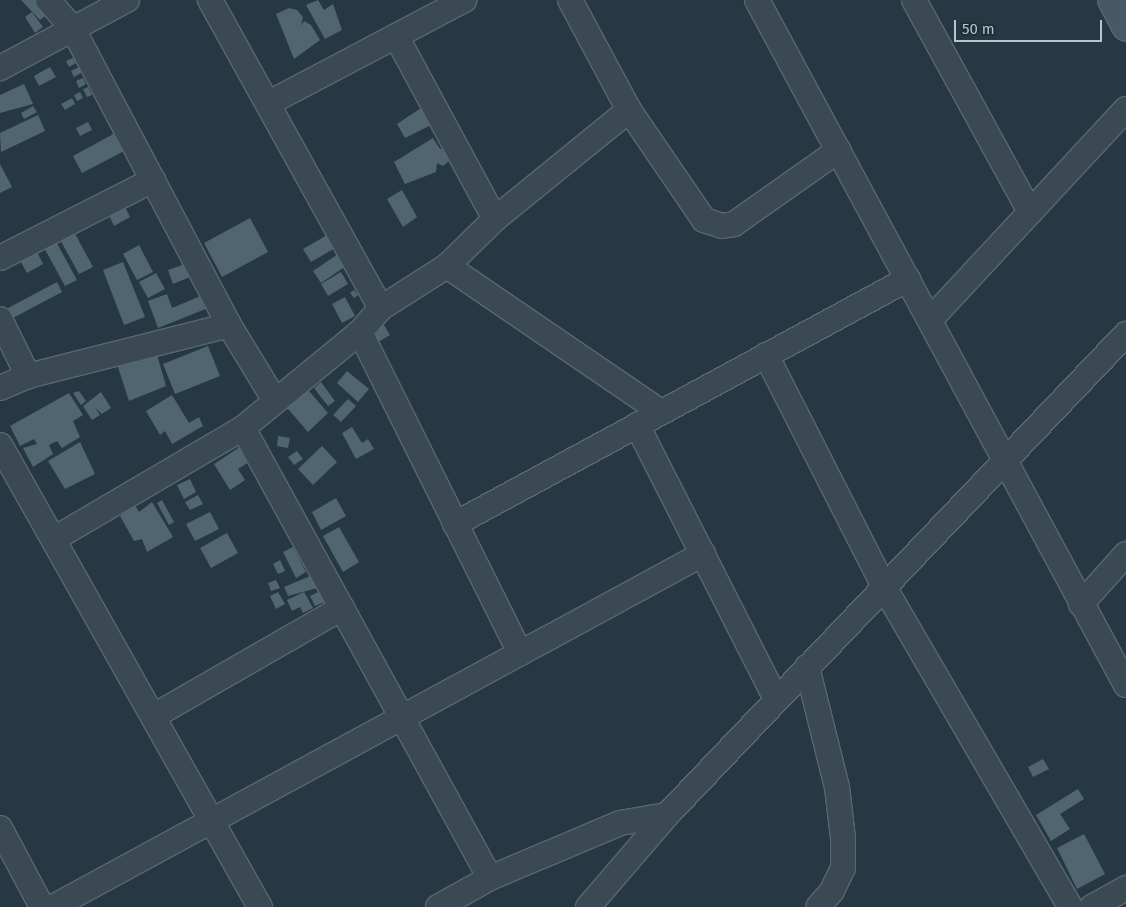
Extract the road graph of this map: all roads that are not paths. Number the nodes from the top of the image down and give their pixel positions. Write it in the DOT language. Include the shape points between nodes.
graph roads {
  1 [pos="48,0"];
  2 [pos="127,0"];
  3 [pos="210,0"];
  4 [pos="464,0"];
  5 [pos="570,0"];
  6 [pos="914,0"];
  7 [pos="1112,0"];
  8 [pos="761,1"];
  9 [pos="1126,26"];
  10 [pos="73,29"];
  11 [pos="396,36"];
  12 [pos="0,68"];
  13 [pos="269,103"];
  14 [pos="1126,109"];
  15 [pos="629,110"];
  16 [pos="839,150"];
  17 [pos="153,180"];
  18 [pos="1030,212"];
  19 [pos="495,219"];
  20 [pos="0,258"];
  21 [pos="447,266"];
  22 [pos="908,278"];
  23 [pos="381,308"];
  24 [pos="0,319"];
  25 [pos="930,320"];
  26 [pos="229,325"];
  27 [pos="360,332"];
  28 [pos="1126,334"];
  29 [pos="766,355"];
  30 [pos="28,376"];
  31 [pos="0,388"];
  32 [pos="274,399"];
  33 [pos="661,412"];
  34 [pos="638,425"];
  35 [pos="243,428"];
  36 [pos="0,445"];
  37 [pos="1006,460"];
  38 [pos="455,524"];
  39 [pos="54,539"];
  40 [pos="703,554"];
  41 [pos="1126,554"];
  42 [pos="884,587"];
  43 [pos="1081,604"];
  44 [pos="342,608"];
  45 [pos="520,653"];
  46 [pos="807,667"];
  47 [pos="1126,685"];
  48 [pos="776,699"];
  49 [pos="154,716"];
  50 [pos="402,717"];
  51 [pos="667,815"];
  52 [pos="213,820"];
  53 [pos="0,828"];
  54 [pos="490,878"];
  55 [pos="1126,888"];
  56 [pos="42,907"];
  57 [pos="53,907"];
  58 [pos="260,907"];
  59 [pos="438,907"];
  60 [pos="588,907"];
  61 [pos="818,907"];
  62 [pos="1070,907"];
  63 [pos="1092,907"];
  1 -- 10 [label="street"];
  2 -- 10 [label="street"];
  3 -- 13 [label="street"];
  4 -- 11 [label="street"];
  5 -- 15 [label="street"];
  6 -- 18 [label="street"];
  7 -- 9 [label="main road"];
  8 -- 16 [label="street"];
  10 -- 12 [label="street"];
  10 -- 17 [label="street"];
  11 -- 13 [label="street"];
  11 -- 19 [label="street"];
  13 -- 23 [label="street"];
  14 -- 18 [label="street"];
  15 -- 16 [label="street" via="704,220 722,226 734,224"];
  15 -- 19 [label="street"];
  16 -- 22 [label="street"];
  17 -- 20 [label="street"];
  17 -- 26 [label="street"];
  18 -- 25 [label="street"];
  19 -- 21 [label="street"];
  21 -- 23 [label="street"];
  21 -- 33 [label="street"];
  22 -- 25 [label="street"];
  22 -- 29 [label="street"];
  23 -- 27 [label="street"];
  24 -- 30 [label="street"];
  25 -- 37 [label="street"];
  26 -- 30 [label="street"];
  26 -- 32 [label="street"];
  27 -- 32 [label="street"];
  27 -- 38 [label="street"];
  28 -- 37 [label="street"];
  29 -- 33 [label="street"];
  29 -- 42 [label="street"];
  30 -- 31 [label="street"];
  32 -- 35 [label="street"];
  33 -- 34 [label="street"];
  34 -- 38 [label="street"];
  34 -- 40 [label="street"];
  35 -- 39 [label="street"];
  35 -- 44 [label="street"];
  36 -- 39 [label="street"];
  37 -- 42 [label="street"];
  37 -- 43 [label="street"];
  38 -- 45 [label="street"];
  39 -- 49 [label="street"];
  40 -- 45 [label="street"];
  40 -- 48 [label="street"];
  41 -- 43 [label="street"];
  42 -- 46 [label="street"];
  42 -- 62 [label="street"];
  43 -- 47 [label="street"];
  44 -- 49 [label="street"];
  44 -- 50 [label="street"];
  45 -- 50 [label="street"];
  46 -- 48 [label="street"];
  46 -- 61 [label="street" via="837,787 843,838 842,868 832,891"];
  48 -- 51 [label="street"];
  49 -- 52 [label="street"];
  50 -- 52 [label="street"];
  50 -- 54 [label="street"];
  51 -- 54 [label="street" via="620,823"];
  51 -- 60 [label="street"];
  52 -- 57 [label="street"];
  52 -- 58 [label="street"];
  53 -- 56 [label="street"];
  54 -- 59 [label="street"];
  55 -- 63 [label="street"];
}
